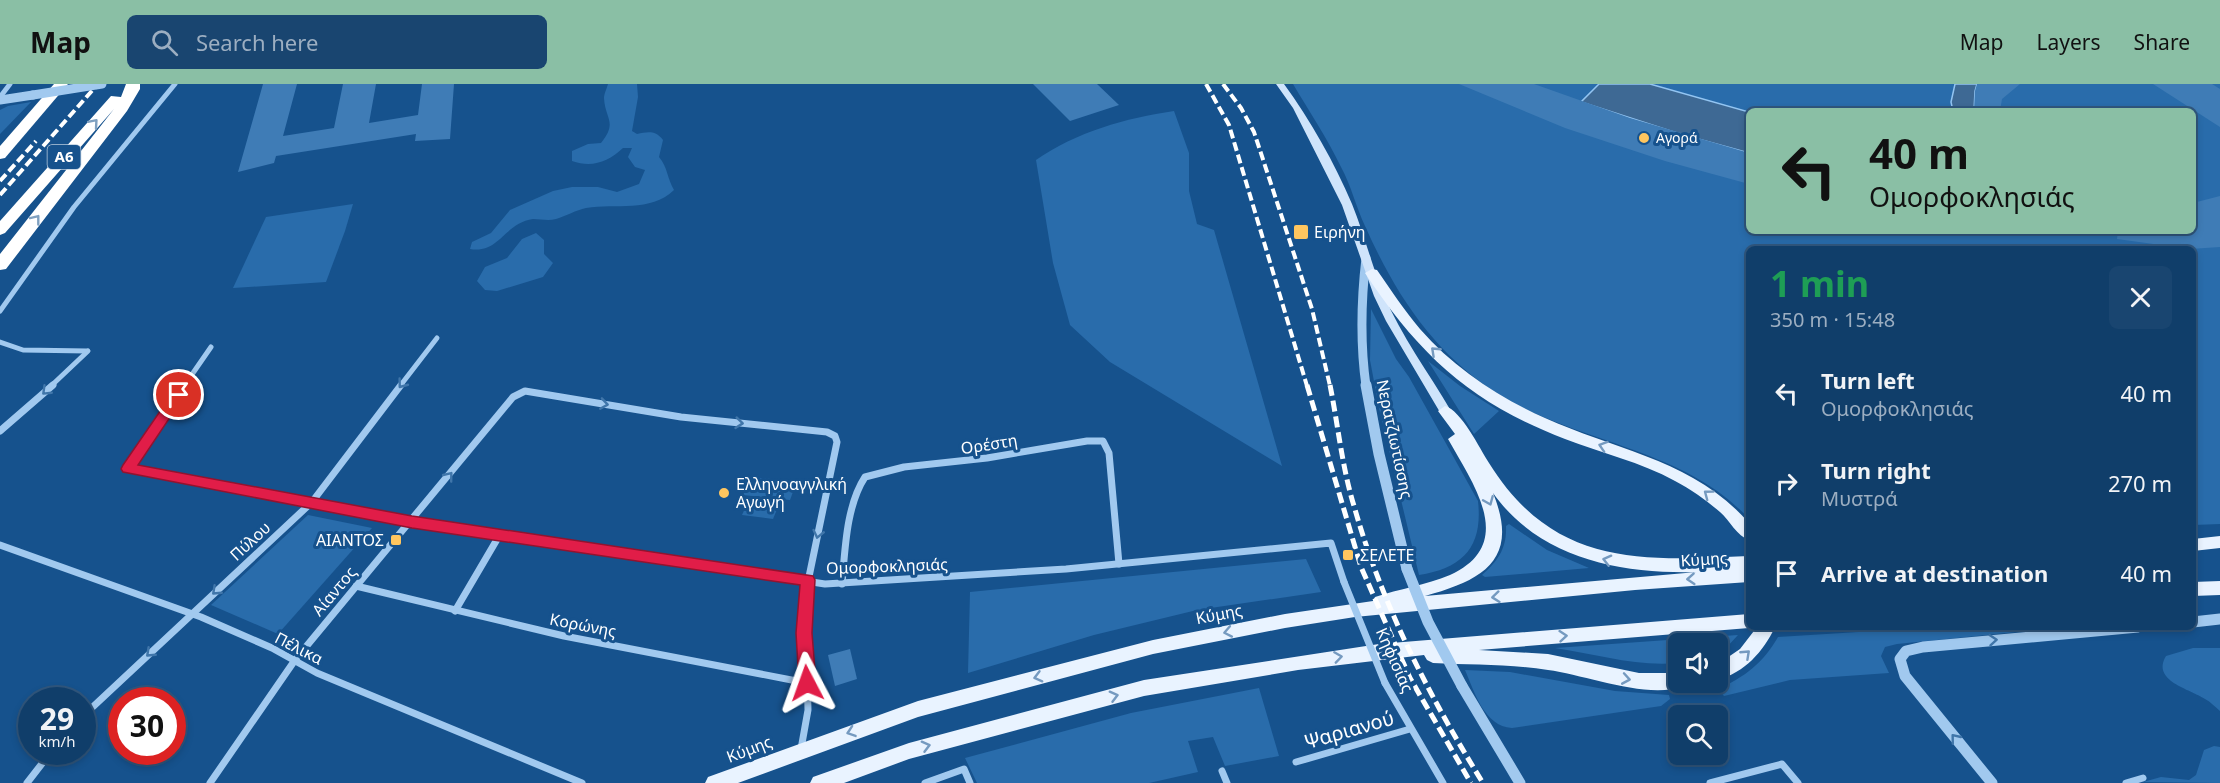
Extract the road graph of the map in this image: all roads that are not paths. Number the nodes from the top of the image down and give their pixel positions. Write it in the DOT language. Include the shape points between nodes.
graph roads {
  1 [pos="10,84"];
  2 [pos="61,84"];
  3 [pos="102,84"];
  4 [pos="129,84"];
  5 [pos="133,84"];
  6 [pos="175,84"];
  7 [pos="1280,84"];
  8 [pos="0,98"];
  9 [pos="0,155"];
  10 [pos="0,230"];
  11 [pos="1366,258"];
  12 [pos="0,265"];
  13 [pos="1371,273"];
  14 [pos="0,311"];
  15 [pos="437,338"];
  16 [pos="0,342"];
  17 [pos="211,347"];
  18 [pos="1445,411"];
  19 [pos="0,431"];
  20 [pos="312,502"];
  21 [pos="412,522"];
  22 [pos="1746,531"];
  23 [pos="499,536"];
  24 [pos="2220,542"];
  25 [pos="1331,543"];
  26 [pos="0,545"];
  27 [pos="2196,545"];
  28 [pos="2196,551"];
  29 [pos="2220,551"];
  30 [pos="1746,563"];
  31 [pos="1119,564"];
  32 [pos="1746,575"];
  33 [pos="808,580"];
  34 [pos="842,584"];
  35 [pos="356,586"];
  36 [pos="2220,588"];
  37 [pos="2196,589"];
  38 [pos="1355,610"];
  39 [pos="454,611"];
  40 [pos="193,613"];
  41 [pos="2220,619"];
  42 [pos="1746,621"];
  43 [pos="2196,622"];
  44 [pos="1764,630"];
  45 [pos="2106,630"];
  46 [pos="1379,651"];
  47 [pos="296,660"];
  48 [pos="1728,666"];
  49 [pos="1668,681"];
  50 [pos="807,683"];
  51 [pos="96,704"];
  52 [pos="1410,729"];
  53 [pos="801,750"];
  54 [pos="1296,762"];
  55 [pos="41,765"];
  56 [pos="1222,771"];
  57 [pos="852,777"];
  58 [pos="2143,778"];
  59 [pos="27,783"];
  60 [pos="210,783"];
  61 [pos="582,783"];
  62 [pos="716,783"];
  63 [pos="820,783"];
  64 [pos="925,783"];
  65 [pos="970,783"];
  66 [pos="1227,783"];
  67 [pos="1443,783"];
  68 [pos="1520,783"];
  69 [pos="1710,783"];
  70 [pos="1798,783"];
  71 [pos="1992,783"];
  72 [pos="2126,783"];
  1 -- 8 [label="street"];
  2 -- 9 [label="highway"];
  3 -- 8 [label="street, bridge"];
  10 -- 4 [label="highway, Α6, one-way"];
  12 -- 5 [label="highway, one-way" via="120,111"];
  6 -- 14 [label="street" via="74,207"];
  7 -- 11 [label="main road, Νερατζιωτίσσης" via="1330,169"];
  11 -- 13 [label="main road, Νερατζιωτίσσης"];
  11 -- 68 [label="street, Νερατζιωτίσσης, bridge" via="1362,351 1369,413 1407,569 1428,622"];
  13 -- 18 [label="main road, Νερατζιωτίσσης" via="1401,339"];
  22 -- 13 [label="main road, one-way" via="1727,509 1688,480 1658,465 1556,430 1485,392 1420,337"];
  15 -- 20 [label="street, Πύλου, one-way"];
  16 -- 19 [label="street, one-way" via="23,350 88,351"];
  17 -- 20 [label="street, Ομορφοκλησιάς" via="128,469"];
  30 -- 18 [label="main road, one-way" via="1639,566 1573,548 1540,529 1511,505"];
  18 -- 38 [label="main road, one-way" via="1448,425 1492,509 1496,528 1491,550 1477,567 1457,579"];
  20 -- 21 [label="street, Ομορφοκλησιάς"];
  20 -- 40 [label="street, Πύλου, one-way"];
  21 -- 23 [label="street, Ομορφοκλησιάς"];
  21 -- 33 [label="street, Αίαντος, one-way" via="513,397 525,391 681,417 827,432 837,442"];
  21 -- 35 [label="street, Αίαντος"];
  23 -- 33 [label="street, Ομορφοκλησιάς"];
  23 -- 39 [label="street"];
  24 -- 27 [label="main road"];
  25 -- 31 [label="street, Ομορφοκλησιάς"];
  25 -- 52 [label="street, Κηφισίας, bridge" via="1385,683"];
  26 -- 40 [label="street, Πέλικα"];
  28 -- 29 [label="main road"];
  31 -- 34 [label="street, Ομορφοκλησιάς"];
  31 -- 34 [label="street, Ορέστη" via="1109,453 1103,441 1087,441 986,459 887,469 866,477 859,489"];
  32 -- 38 [label="main road, Κύμης, one-way"];
  33 -- 34 [label="street, Ομορφοκλησιάς"];
  33 -- 50 [label="street" via="804,633"];
  35 -- 39 [label="street, Κορώνης"];
  35 -- 47 [label="street, Αίαντος"];
  36 -- 37 [label="main road"];
  38 -- 53 [label="main road, Κύμης, one-way" via="1153,647 918,709"];
  39 -- 50 [label="street, Κορώνης"];
  40 -- 47 [label="street, Πέλικα"];
  40 -- 51 [label="street, Πύλου, one-way"];
  41 -- 43 [label="street"];
  46 -- 42 [label="main road, one-way"];
  48 -- 44 [label="main road, one-way" via="1746,654"];
  71 -- 45 [label="street, one-way" via="1905,676 1900,659 1906,651 1923,647"];
  46 -- 49 [label="main road, one-way" via="1548,662 1639,681"];
  57 -- 46 [label="main road, one-way" via="909,751 1144,688"];
  47 -- 60 [label="street, Αίαντος"];
  47 -- 61 [label="street, Πέλικα" via="317,673"];
  50 -- 53 [label="street" via="808,710"];
  52 -- 54 [label="street, Ψαριανού"];
  52 -- 67 [label="street, Κηφισίας"];
  53 -- 62 [label="main road, Κύμης"];
  55 -- 59 [label="street"];
  56 -- 66 [label="street"];
  57 -- 63 [label="main road"];
  58 -- 72 [label="street"];
  64 -- 65 [label="street" via="964,769"];
  69 -- 70 [label="street" via="1782,764"];
}
